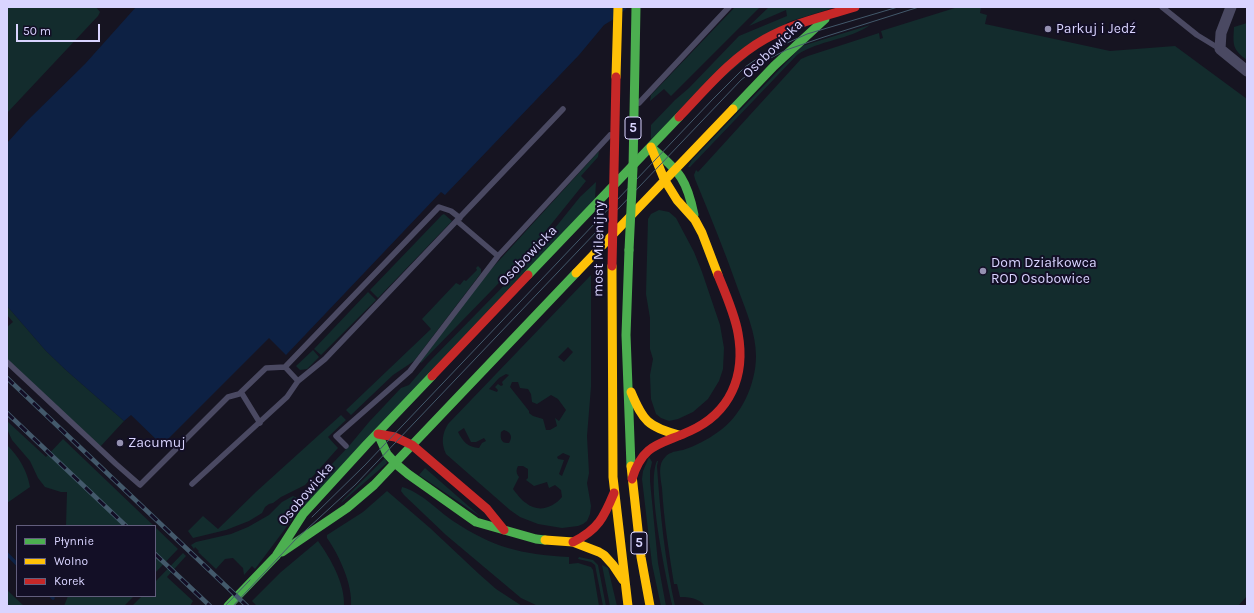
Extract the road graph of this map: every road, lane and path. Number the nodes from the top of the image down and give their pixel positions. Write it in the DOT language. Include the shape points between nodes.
graph roads {
  1 [pos="618,7"];
  2 [pos="636,7"];
  3 [pos="729,7"];
  4 [pos="855,7"];
  5 [pos="1162,7"];
  6 [pos="1231,7"];
  7 [pos="830,15"];
  8 [pos="1220,49"];
  9 [pos="1247,71"];
  10 [pos="563,109"];
  11 [pos="629,114"];
  12 [pos="624,120"];
  13 [pos="651,147"];
  14 [pos="675,168"];
  15 [pos="664,179"];
  16 [pos="458,219"];
  17 [pos="695,220"];
  18 [pos="498,256"];
  19 [pos="7,362"];
  20 [pos="284,368"];
  21 [pos="298,381"];
  22 [pos="628,384"];
  23 [pos="241,392"];
  24 [pos="260,423"];
  25 [pos="378,434"];
  26 [pos="679,435"];
  27 [pos="412,445"];
  28 [pos="346,446"];
  29 [pos="396,464"];
  30 [pos="632,479"];
  31 [pos="192,484"];
  32 [pos="614,491"];
  33 [pos="504,530"];
  34 [pos="573,542"];
  35 [pos="276,556"];
  36 [pos="624,582"];
  37 [pos="228,606"];
  38 [pos="628,606"];
  39 [pos="650,606"];
  1 -- 32 [label="main road, most Milenijny / 5, bridge" via="612,266"];
  2 -- 22 [label="main road, most Milenijny / 5, bridge" via="626,335"];
  3 -- 11 [label="lane"];
  4 -- 7 [label="main road, Osobowicka"];
  5 -- 8 [label="lane"];
  6 -- 8 [label="street" via="1221,33"];
  7 -- 13 [label="main road, Osobowicka" via="769,36 747,50"];
  7 -- 14 [label="main road, Osobowicka" via="774,66"];
  8 -- 9 [label="street"];
  10 -- 16 [label="lane"];
  12 -- 18 [label="lane"];
  13 -- 14 [label="main road"];
  13 -- 15 [label="main road"];
  13 -- 25 [label="main road, Osobowicka"];
  14 -- 15 [label="main road, Osobowicka"];
  14 -- 17 [label="main road" via="690,198"];
  15 -- 17 [label="main road"];
  15 -- 27 [label="main road, Osobowicka"];
  16 -- 18 [label="lane"];
  16 -- 20 [label="lane" via="451,211 440,207"];
  16 -- 21 [label="lane" via="325,358"];
  17 -- 26 [label="main road" via="708,247 738,332 741,361 734,388 720,411 702,425"];
  18 -- 28 [label="lane" via="410,372 336,436"];
  19 -- 23 [label="lane" via="140,485 228,397"];
  20 -- 21 [label="lane"];
  20 -- 23 [label="lane" via="266,368"];
  21 -- 24 [label="lane" via="287,397"];
  22 -- 26 [label="main road" via="639,412 646,422 658,430"];
  22 -- 30 [label="main road, 5"];
  23 -- 24 [label="lane"];
  24 -- 31 [label="lane"];
  25 -- 27 [label="main road" via="396,437"];
  25 -- 29 [label="main road" via="387,454"];
  25 -- 35 [label="main road, Osobowicka" via="304,514"];
  26 -- 30 [label="main road" via="646,452 637,465"];
  27 -- 29 [label="main road, Osobowicka"];
  27 -- 33 [label="main road" via="487,509"];
  29 -- 33 [label="main road" via="476,522"];
  29 -- 35 [label="main road, Osobowicka" via="347,508"];
  30 -- 39 [label="main road, 5" via="641,557"];
  32 -- 34 [label="main road" via="596,529"];
  32 -- 36 [label="main road, 5"];
  33 -- 34 [label="main road" via="536,539"];
  34 -- 36 [label="main road" via="604,555"];
  35 -- 37 [label="main road, Osobowicka"];
  36 -- 38 [label="main road, 5"];
}
